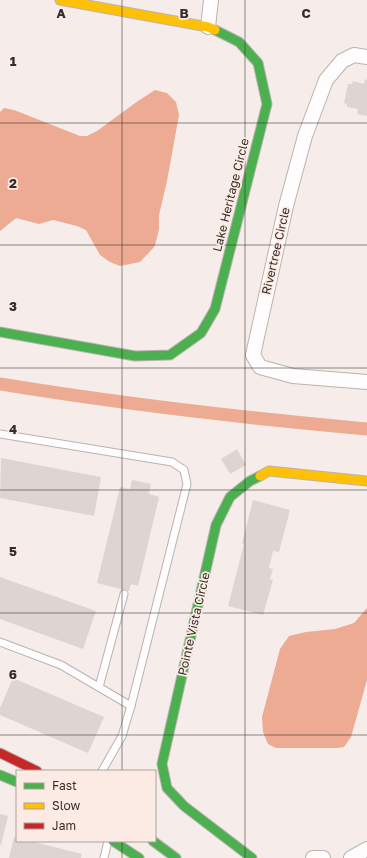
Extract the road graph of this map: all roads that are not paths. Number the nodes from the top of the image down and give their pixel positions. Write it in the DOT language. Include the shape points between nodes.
graph roads {
  1 [pos="60,0"];
  2 [pos="211,0"];
  3 [pos="208,27"];
  4 [pos="367,57"];
  5 [pos="0,332"];
  6 [pos="367,382"];
  7 [pos="0,434"];
  8 [pos="367,481"];
  9 [pos="124,594"];
  10 [pos="0,642"];
  11 [pos="99,687"];
  12 [pos="131,706"];
  13 [pos="0,753"];
  14 [pos="35,770"];
  15 [pos="103,770"];
  16 [pos="0,775"];
  17 [pos="16,782"];
  18 [pos="108,842"];
  19 [pos="115,842"];
  20 [pos="154,842"];
  21 [pos="367,849"];
  22 [pos="104,858"];
  23 [pos="139,858"];
  24 [pos="176,858"];
  25 [pos="252,858"];
  26 [pos="313,858"];
  27 [pos="322,858"];
  28 [pos="351,858"];
  1 -- 3 [label="street, Lake Heritage Circle"];
  2 -- 3 [label="street"];
  3 -- 5 [label="street, Lake Heritage Circle" via="240,42 258,63 266,104 215,308 201,333 170,355 135,356"];
  4 -- 6 [label="street, Rivertree Circle" via="354,55 342,61 323,87 305,136 288,199 253,355 260,366 293,376"];
  7 -- 12 [label="lane" via="172,462 184,470 187,484"];
  8 -- 25 [label="street, Pointe Vista Circle" via="269,471 250,481 230,497 216,525 162,764 167,788 184,806"];
  9 -- 11 [label="lane"];
  10 -- 11 [label="lane" via="61,665"];
  11 -- 12 [label="lane"];
  12 -- 15 [label="lane" via="122,736"];
  13 -- 14 [label="street"];
  16 -- 17 [label="street"];
  18 -- 22 [label="lane"];
  19 -- 23 [label="street"];
  20 -- 24 [label="street"];
  21 -- 28 [label="street"];
  26 -- 27 [label="street"];
}
